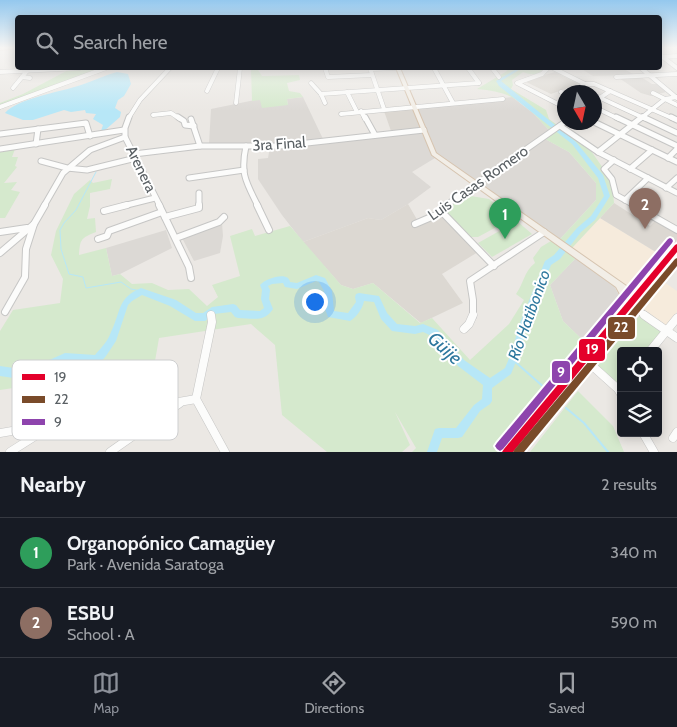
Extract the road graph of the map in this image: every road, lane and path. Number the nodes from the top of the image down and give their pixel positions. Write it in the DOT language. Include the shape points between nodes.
graph roads {
  1 [pos="45,70"];
  2 [pos="101,70"];
  3 [pos="168,70"];
  4 [pos="217,70"];
  5 [pos="240,70"];
  6 [pos="326,70"];
  7 [pos="371,70"];
  8 [pos="399,70"];
  9 [pos="435,70"];
  10 [pos="469,70"];
  11 [pos="494,70"];
  12 [pos="546,70"];
  13 [pos="550,70"];
  14 [pos="558,70"];
  15 [pos="643,70"];
  16 [pos="28,71"];
  17 [pos="0,72"];
  18 [pos="542,74"];
  19 [pos="677,74"];
  20 [pos="372,75"];
  21 [pos="650,76"];
  22 [pos="22,77"];
  23 [pos="499,77"];
  24 [pos="616,77"];
  25 [pos="30,78"];
  26 [pos="311,83"];
  27 [pos="585,84"];
  28 [pos="444,85"];
  29 [pos="406,87"];
  30 [pos="13,88"];
  31 [pos="378,89"];
  32 [pos="207,91"];
  33 [pos="610,91"];
  34 [pos="347,92"];
  35 [pos="653,93"];
  36 [pos="321,94"];
  37 [pos="602,97"];
  38 [pos="602,98"];
  39 [pos="677,98"];
  40 [pos="502,99"];
  41 [pos="665,99"];
  42 [pos="236,103"];
  43 [pos="325,103"];
  44 [pos="454,103"];
  45 [pos="557,104"];
  46 [pos="677,105"];
  47 [pos="0,107"];
  48 [pos="415,107"];
  49 [pos="384,109"];
  50 [pos="652,109"];
  51 [pos="602,111"];
  52 [pos="359,112"];
  53 [pos="341,114"];
  54 [pos="153,115"];
  55 [pos="642,117"];
  56 [pos="191,119"];
  57 [pos="677,120"];
  58 [pos="632,125"];
  59 [pos="194,126"];
  60 [pos="602,126"];
  61 [pos="556,128"];
  62 [pos="38,129"];
  63 [pos="124,130"];
  64 [pos="424,130"];
  65 [pos="677,133"];
  66 [pos="0,134"];
  67 [pos="620,134"];
  68 [pos="375,135"];
  69 [pos="90,136"];
  70 [pos="125,137"];
  71 [pos="36,144"];
  72 [pos="200,146"];
  73 [pos="246,146"];
  74 [pos="0,148"];
  75 [pos="677,148"];
  76 [pos="652,150"];
  77 [pos="598,152"];
  78 [pos="135,156"];
  79 [pos="668,158"];
  80 [pos="614,160"];
  81 [pos="41,161"];
  82 [pos="677,162"];
  83 [pos="67,168"];
  84 [pos="630,169"];
  85 [pos="244,170"];
  86 [pos="189,178"];
  87 [pos="648,178"];
  88 [pos="677,178"];
  89 [pos="475,184"];
  90 [pos="666,188"];
  91 [pos="199,193"];
  92 [pos="677,193"];
  93 [pos="155,198"];
  94 [pos="625,200"];
  95 [pos="104,211"];
  96 [pos="442,212"];
  97 [pos="164,215"];
  98 [pos="224,218"];
  99 [pos="34,224"];
  100 [pos="415,224"];
  101 [pos="27,228"];
  102 [pos="269,230"];
  103 [pos="677,230"];
  104 [pos="0,232"];
  105 [pos="544,232"];
  106 [pos="176,238"];
  107 [pos="98,239"];
  108 [pos="677,247"];
  109 [pos="0,252"];
  110 [pos="675,258"];
  111 [pos="494,266"];
  112 [pos="191,278"];
  113 [pos="617,284"];
  114 [pos="640,296"];
  115 [pos="631,308"];
  116 [pos="5,312"];
  117 [pos="211,314"];
  118 [pos="677,318"];
  119 [pos="464,329"];
  120 [pos="667,331"];
  121 [pos="677,338"];
  122 [pos="653,347"];
  123 [pos="587,362"];
  124 [pos="617,387"];
  125 [pos="196,399"];
  126 [pos="183,401"];
  127 [pos="178,402"];
  128 [pos="178,404"];
  129 [pos="645,437"];
  130 [pos="29,440"];
  131 [pos="127,440"];
  132 [pos="221,450"];
  133 [pos="10,452"];
  134 [pos="110,452"];
  135 [pos="507,452"];
  136 [pos="517,452"];
  137 [pos="654,452"];
  1 -- 16 [label="street"];
  2 -- 47 [label="street"];
  3 -- 63 [label="street, Arenera" via="132,111"];
  4 -- 32 [label="street"];
  5 -- 42 [label="street"];
  6 -- 20 [label="street" via="328,77"];
  7 -- 20 [label="street"];
  8 -- 29 [label="main road"];
  9 -- 28 [label="street"];
  10 -- 28 [label="street" via="478,83"];
  11 -- 23 [label="street"];
  12 -- 18 [label="street"];
  13 -- 18 [label="street"];
  14 -- 27 [label="street"];
  15 -- 21 [label="street"];
  16 -- 17 [label="street"];
  16 -- 22 [label="street"];
  18 -- 45 [label="street" via="517,83"];
  19 -- 21 [label="street"];
  20 -- 31 [label="street"];
  21 -- 24 [label="street"];
  21 -- 39 [label="street"];
  22 -- 25 [label="street"];
  22 -- 30 [label="street"];
  26 -- 36 [label="street"];
  27 -- 33 [label="street"];
  28 -- 29 [label="street"];
  28 -- 44 [label="street"];
  29 -- 31 [label="street"];
  29 -- 48 [label="main road"];
  31 -- 34 [label="street"];
  31 -- 49 [label="street"];
  33 -- 37 [label="street"];
  33 -- 50 [label="street"];
  34 -- 36 [label="street"];
  34 -- 52 [label="street"];
  35 -- 41 [label="street"];
  36 -- 43 [label="street"];
  38 -- 55 [label="street"];
  39 -- 41 [label="street"];
  40 -- 44 [label="street"];
  41 -- 46 [label="street"];
  41 -- 50 [label="street"];
  44 -- 48 [label="street"];
  48 -- 49 [label="street"];
  48 -- 64 [label="main road"];
  49 -- 52 [label="street"];
  50 -- 55 [label="street"];
  50 -- 57 [label="street"];
  51 -- 58 [label="street"];
  52 -- 53 [label="street"];
  52 -- 68 [label="street"];
  54 -- 59 [label="street" via="171,113 185,124"];
  55 -- 58 [label="street"];
  55 -- 65 [label="street"];
  56 -- 59 [label="street"];
  58 -- 67 [label="street"];
  58 -- 75 [label="street"];
  59 -- 72 [label="street"];
  60 -- 67 [label="street"];
  61 -- 77 [label="street"];
  61 -- 89 [label="street, Luis Casas Romero"];
  62 -- 66 [label="street"];
  62 -- 69 [label="street" via="86,123"];
  62 -- 71 [label="street"];
  63 -- 69 [label="street"];
  63 -- 70 [label="street, Arenera"];
  64 -- 68 [label="street, 3ra Final"];
  64 -- 89 [label="main road" via="434,154"];
  67 -- 76 [label="street"];
  67 -- 77 [label="street"];
  68 -- 73 [label="street, 3ra Final" via="280,146"];
  69 -- 71 [label="street"];
  70 -- 78 [label="street, Arenera"];
  70 -- 83 [label="street" via="90,150"];
  71 -- 74 [label="street"];
  72 -- 73 [label="street, 3ra Final"];
  72 -- 78 [label="street, 3ra Final"];
  73 -- 85 [label="street"];
  75 -- 79 [label="street"];
  76 -- 79 [label="street"];
  76 -- 84 [label="street"];
  77 -- 80 [label="street"];
  78 -- 83 [label="street, 3ra Final" via="100,167"];
  78 -- 93 [label="street, Arenera"];
  79 -- 82 [label="street"];
  80 -- 84 [label="street"];
  80 -- 94 [label="street" via="604,169 612,180 616,195"];
  81 -- 83 [label="street, 3ra Final"];
  83 -- 99 [label="street"];
  84 -- 87 [label="street"];
  85 -- 86 [label="street"];
  85 -- 102 [label="street" via="252,197"];
  87 -- 90 [label="street"];
  87 -- 94 [label="street"];
  88 -- 90 [label="street"];
  89 -- 96 [label="street, Luis Casas Romero" via="450,201"];
  89 -- 105 [label="main road"];
  90 -- 92 [label="street"];
  91 -- 97 [label="street" via="199,208"];
  93 -- 95 [label="street"];
  93 -- 97 [label="street, Arenera"];
  94 -- 103 [label="street"];
  96 -- 100 [label="street, Luis Casas Romero"];
  96 -- 111 [label="street"];
  97 -- 106 [label="street, Arenera"];
  97 -- 107 [label="street" via="109,230 107,236"];
  98 -- 106 [label="street"];
  99 -- 101 [label="street"];
  99 -- 116 [label="street" via="26,249 25,277"];
  101 -- 104 [label="street"];
  101 -- 109 [label="street"];
  105 -- 111 [label="street"];
  105 -- 113 [label="main road"];
  106 -- 112 [label="street, Arenera"];
  108 -- 110 [label="main road"];
  110 -- 114 [label="main road"];
  111 -- 119 [label="street" via="470,281 475,306"];
  113 -- 114 [label="main road"];
  113 -- 115 [label="main road"];
  114 -- 115 [label="main road"];
  115 -- 120 [label="street"];
  115 -- 123 [label="main road"];
  117 -- 125 [label="street"];
  118 -- 120 [label="street"];
  120 -- 121 [label="street"];
  120 -- 122 [label="street"];
  123 -- 124 [label="street"];
  123 -- 135 [label="main road"];
  123 -- 136 [label="main road"];
  125 -- 126 [label="street"];
  125 -- 132 [label="street"];
  126 -- 127 [label="street"];
  126 -- 128 [label="street"];
  129 -- 137 [label="street"];
  130 -- 133 [label="street"];
  131 -- 134 [label="street"];
}
